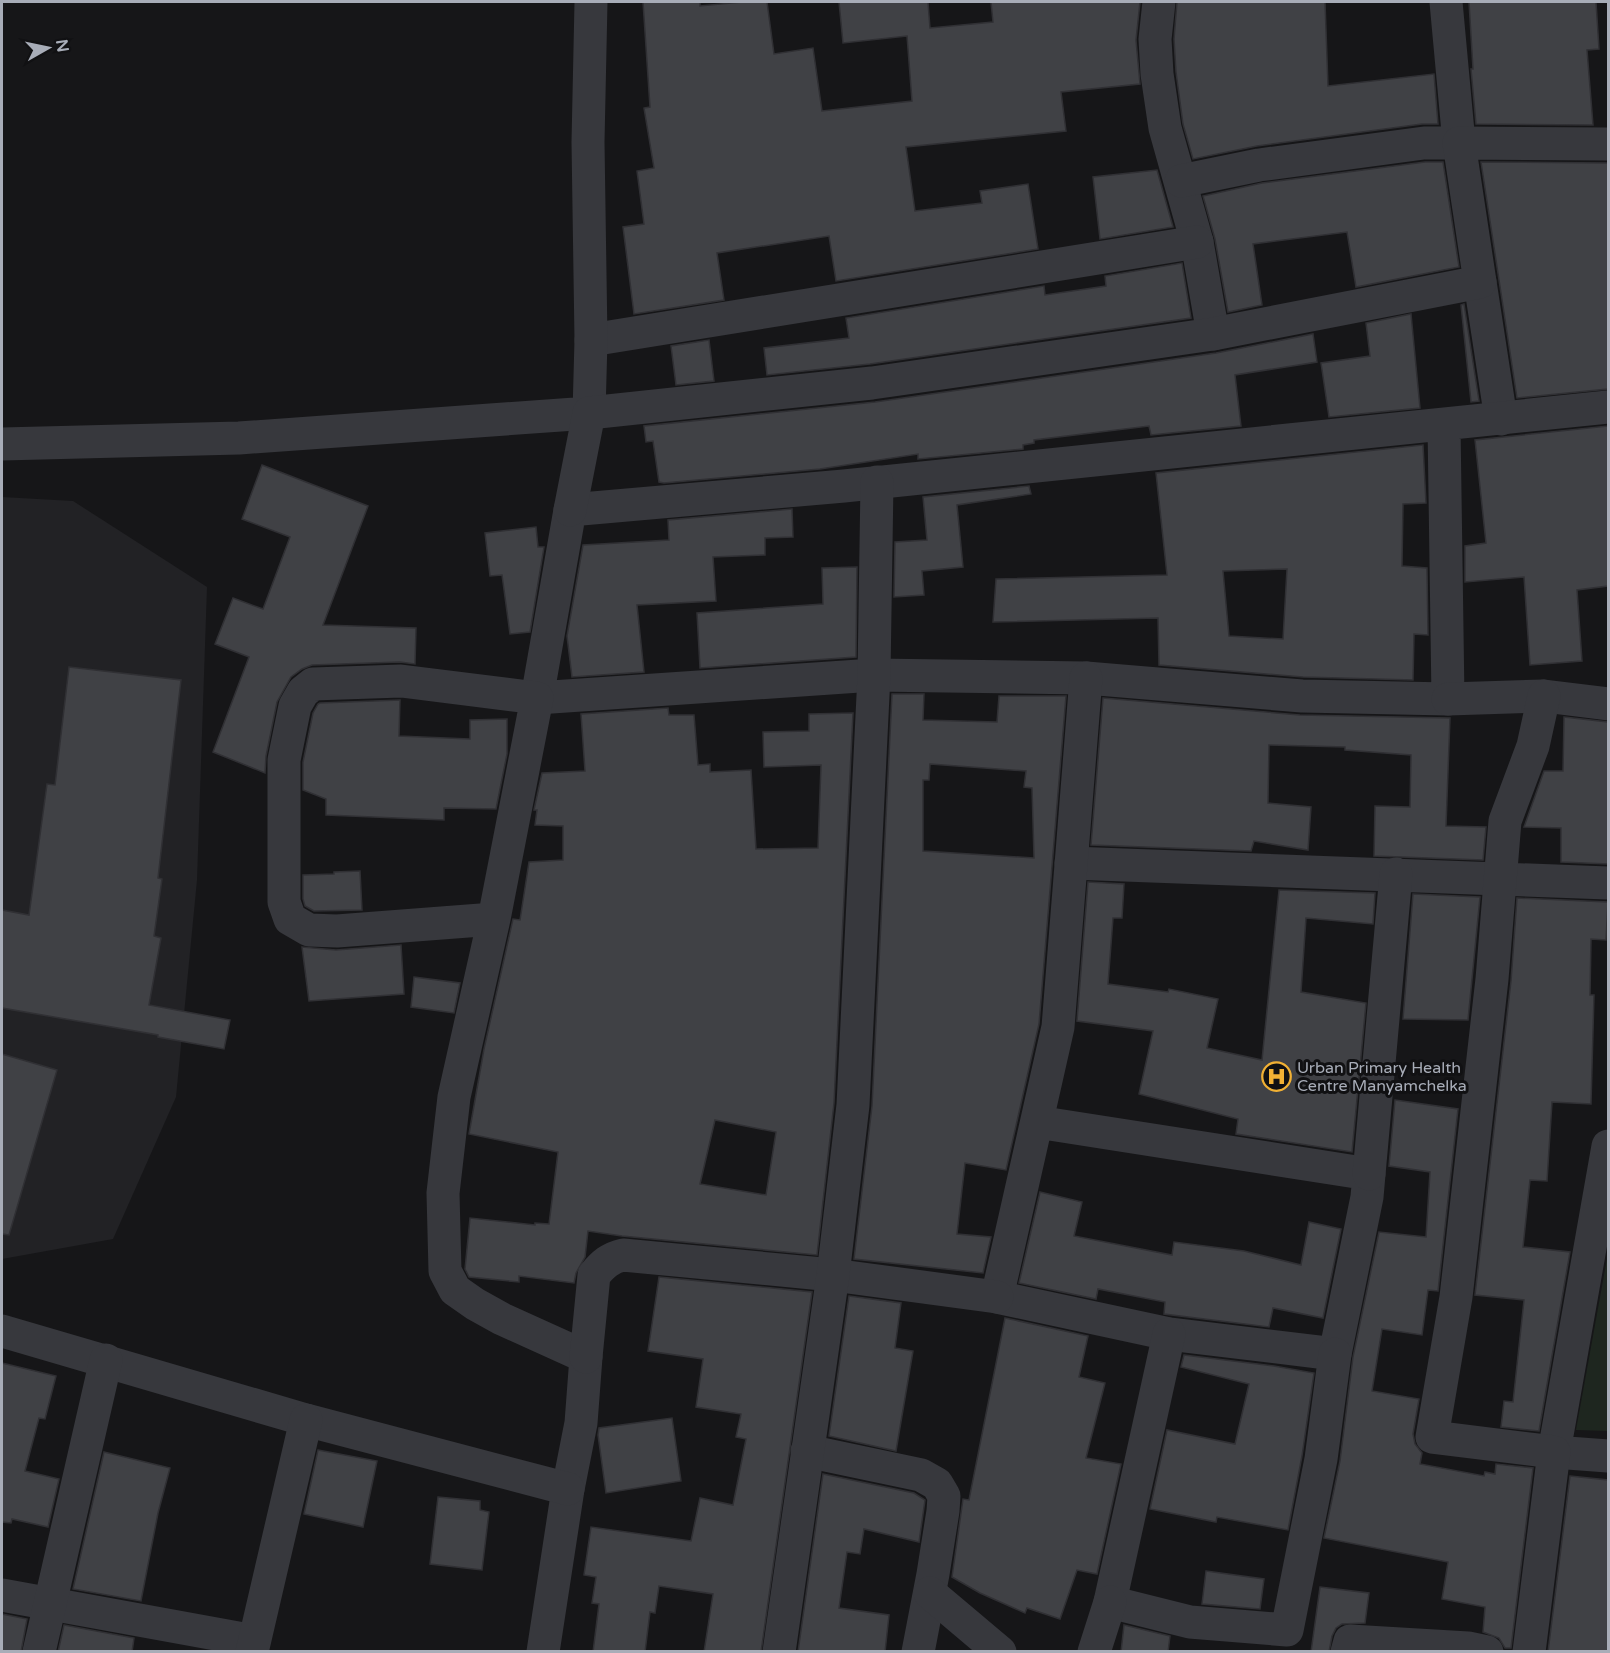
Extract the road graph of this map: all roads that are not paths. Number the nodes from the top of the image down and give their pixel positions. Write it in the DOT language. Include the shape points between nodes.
graph roads {
  1 [pos="591,2"];
  2 [pos="1159,2"];
  3 [pos="1446,2"];
  4 [pos="1459,143"];
  5 [pos="1608,144"];
  6 [pos="1181,181"];
  7 [pos="1197,242"];
  8 [pos="1480,282"];
  9 [pos="1213,334"];
  10 [pos="591,340"];
  11 [pos="1608,407"];
  12 [pos="589,413"];
  13 [pos="1501,419"];
  14 [pos="1444,424"];
  15 [pos="2,444"];
  16 [pos="877,482"];
  17 [pos="570,510"];
  18 [pos="874,675"];
  19 [pos="1086,678"];
  20 [pos="1544,696"];
  21 [pos="537,698"];
  22 [pos="1448,699"];
  23 [pos="1608,704"];
  24 [pos="1071,863"];
  25 [pos="1396,874"];
  26 [pos="1502,878"];
  27 [pos="1608,883"];
  28 [pos="494,919"];
  29 [pos="1037,1122"];
  30 [pos="1608,1146"];
  31 [pos="1369,1174"];
  32 [pos="833,1275"];
  33 [pos="997,1297"];
  34 [pos="2,1331"];
  35 [pos="1169,1334"];
  36 [pos="1335,1354"];
  37 [pos="586,1357"];
  38 [pos="106,1360"];
  39 [pos="306,1420"];
  40 [pos="807,1451"];
  41 [pos="1554,1452"];
  42 [pos="1608,1456"];
  43 [pos="568,1489"];
  44 [pos="930,1593"];
  45 [pos="2,1595"];
  46 [pos="1110,1602"];
  47 [pos="50,1604"];
  48 [pos="1256,1640"];
  49 [pos="253,1646"];
  50 [pos="39,1652"];
  51 [pos="543,1652"];
  52 [pos="779,1652"];
  53 [pos="918,1652"];
  54 [pos="1000,1652"];
  55 [pos="1094,1652"];
  56 [pos="1347,1652"];
  57 [pos="1487,1652"];
  58 [pos="1529,1652"];
  1 -- 10 [label="street"];
  2 -- 6 [label="street" via="1157,74 1165,128"];
  3 -- 4 [label="street"];
  4 -- 5 [label="street"];
  4 -- 6 [label="street" via="1424,143 1259,165"];
  4 -- 8 [label="street"];
  6 -- 7 [label="street"];
  7 -- 9 [label="street"];
  7 -- 10 [label="street"];
  8 -- 9 [label="street"];
  8 -- 13 [label="street"];
  9 -- 12 [label="street" via="872,383"];
  10 -- 12 [label="street"];
  11 -- 13 [label="street"];
  12 -- 15 [label="street" via="238,438"];
  12 -- 17 [label="street"];
  13 -- 14 [label="street"];
  14 -- 16 [label="street"];
  14 -- 22 [label="street"];
  16 -- 17 [label="street"];
  16 -- 18 [label="street"];
  17 -- 21 [label="street"];
  18 -- 19 [label="street"];
  18 -- 21 [label="street"];
  18 -- 32 [label="street" via="853,1105"];
  19 -- 22 [label="street" via="1302,696"];
  19 -- 24 [label="street"];
  20 -- 22 [label="street"];
  20 -- 23 [label="street"];
  20 -- 26 [label="street" via="1533,746 1505,821"];
  21 -- 28 [label="street"];
  21 -- 28 [label="street" via="401,681 313,684 303,692 296,706 284,760 284,902 290,919 309,930 337,931"];
  24 -- 25 [label="street"];
  24 -- 29 [label="street" via="1058,1027"];
  25 -- 26 [label="street"];
  25 -- 31 [label="street"];
  26 -- 27 [label="street"];
  26 -- 41 [label="street" via="1456,1297 1432,1437"];
  28 -- 37 [label="street" via="454,1097 443,1193 445,1271 455,1290 475,1304"];
  29 -- 31 [label="street"];
  29 -- 33 [label="street"];
  30 -- 41 [label="street"];
  31 -- 36 [label="street"];
  32 -- 33 [label="street"];
  32 -- 37 [label="street" via="623,1255 611,1258 594,1275"];
  32 -- 40 [label="street"];
  33 -- 35 [label="street"];
  34 -- 38 [label="street"];
  35 -- 36 [label="street"];
  35 -- 46 [label="street"];
  36 -- 48 [label="street" via="1321,1459 1287,1630"];
  37 -- 43 [label="street" via="581,1423"];
  38 -- 39 [label="street"];
  38 -- 47 [label="street"];
  39 -- 43 [label="street"];
  39 -- 49 [label="street"];
  40 -- 44 [label="street" via="921,1475 937,1484 944,1496"];
  40 -- 52 [label="street"];
  41 -- 42 [label="street"];
  41 -- 58 [label="street"];
  43 -- 51 [label="street"];
  44 -- 53 [label="street"];
  44 -- 54 [label="street"];
  45 -- 47 [label="street"];
  46 -- 48 [label="street"];
  46 -- 55 [label="street"];
  47 -- 49 [label="street"];
  47 -- 50 [label="street"];
  56 -- 57 [label="street" via="1350,1641"];
}
